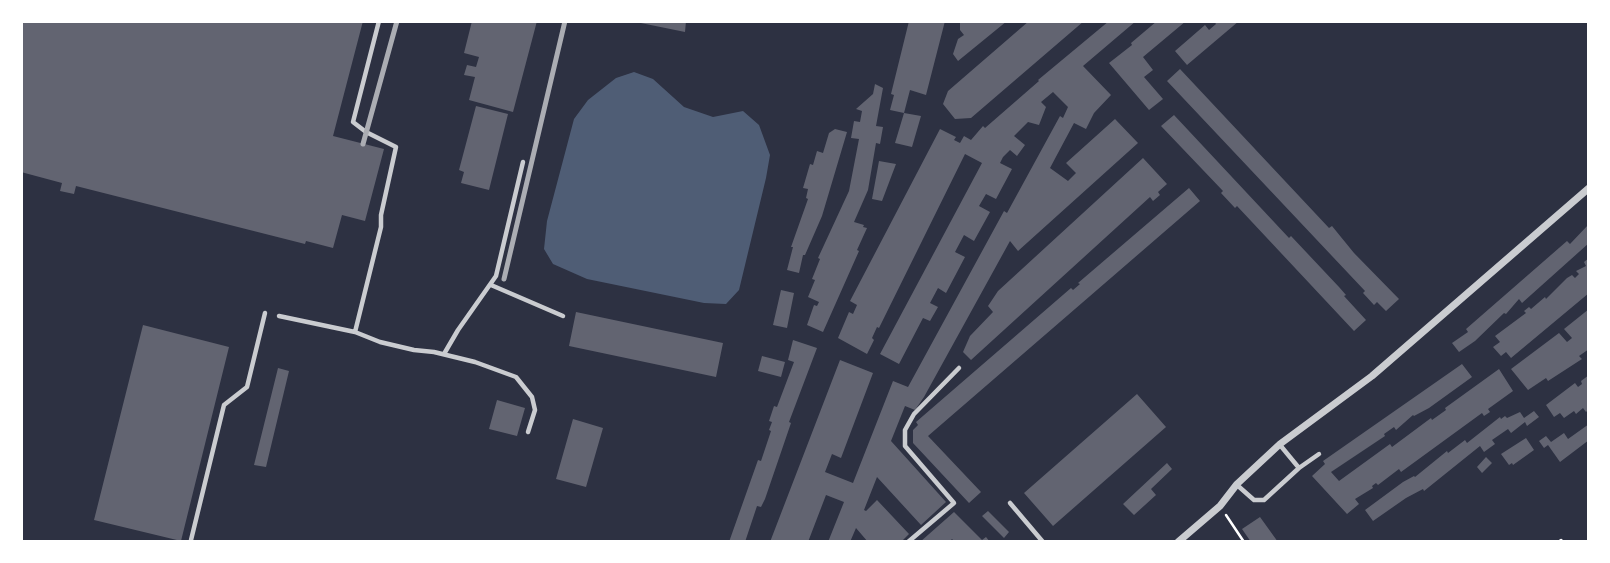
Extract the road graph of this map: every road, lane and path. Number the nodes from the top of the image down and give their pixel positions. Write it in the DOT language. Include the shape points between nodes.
graph roads {
  1 [pos="379,21"];
  2 [pos="523,162"];
  3 [pos="1589,188"];
  4 [pos="491,285"];
  5 [pos="265,313"];
  6 [pos="279,316"];
  7 [pos="563,316"];
  8 [pos="355,332"];
  9 [pos="444,354"];
  10 [pos="959,368"];
  11 [pos="528,432"];
  12 [pos="1280,444"];
  13 [pos="1318,453"];
  14 [pos="1299,468"];
  15 [pos="1237,484"];
  16 [pos="1010,503"];
  17 [pos="1220,506"];
  18 [pos="191,540"];
  19 [pos="908,542"];
  20 [pos="1043,542"];
  21 [pos="1178,542"];
  22 [pos="1244,542"];
  1 -- 8 [label="lane" via="353,122 396,147"];
  2 -- 4 [label="lane"];
  3 -- 12 [label="street" via="1372,376"];
  4 -- 7 [label="lane"];
  4 -- 9 [label="lane"];
  5 -- 18 [label="lane" via="247,387 224,405"];
  6 -- 8 [label="lane"];
  8 -- 9 [label="lane" via="414,351"];
  9 -- 11 [label="lane" via="516,377 532,397 535,410"];
  10 -- 19 [label="lane" via="914,414 905,430 905,446 954,503"];
  12 -- 14 [label="lane"];
  12 -- 15 [label="street"];
  13 -- 14 [label="lane"];
  14 -- 15 [label="lane" via="1264,500 1254,500"];
  15 -- 17 [label="street"];
  16 -- 20 [label="lane"];
  17 -- 21 [label="street"];
  17 -- 22 [label="path"];
}
